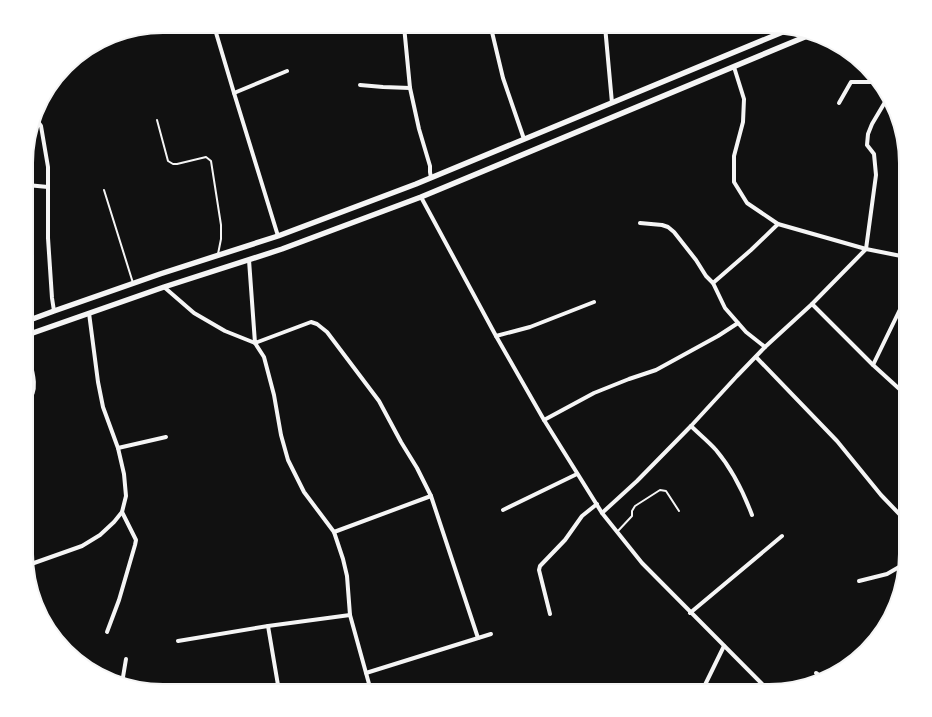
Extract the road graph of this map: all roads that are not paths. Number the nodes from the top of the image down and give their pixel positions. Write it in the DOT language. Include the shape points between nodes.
graph roads {
  1 [pos="216,33"];
  2 [pos="405,33"];
  3 [pos="492,33"];
  4 [pos="606,33"];
  5 [pos="779,33"];
  6 [pos="803,38"];
  7 [pos="734,67"];
  8 [pos="286,71"];
  9 [pos="870,82"];
  10 [pos="360,85"];
  11 [pos="410,88"];
  12 [pos="234,94"];
  13 [pos="612,103"];
  14 [pos="839,103"];
  15 [pos="884,103"];
  16 [pos="157,120"];
  17 [pos="39,124"];
  18 [pos="524,139"];
  19 [pos="432,178"];
  20 [pos="33,186"];
  21 [pos="48,187"];
  22 [pos="104,190"];
  23 [pos="420,197"];
  24 [pos="640,223"];
  25 [pos="778,224"];
  26 [pos="278,236"];
  27 [pos="866,249"];
  28 [pos="218,256"];
  29 [pos="899,256"];
  30 [pos="249,260"];
  31 [pos="713,283"];
  32 [pos="133,284"];
  33 [pos="164,287"];
  34 [pos="594,302"];
  35 [pos="812,304"];
  36 [pos="54,311"];
  37 [pos="899,311"];
  38 [pos="90,314"];
  39 [pos="33,319"];
  40 [pos="738,323"];
  41 [pos="33,333"];
  42 [pos="496,336"];
  43 [pos="255,343"];
  44 [pos="765,347"];
  45 [pos="756,357"];
  46 [pos="873,365"];
  47 [pos="33,376"];
  48 [pos="899,389"];
  49 [pos="33,392"];
  50 [pos="544,420"];
  51 [pos="692,426"];
  52 [pos="166,437"];
  53 [pos="118,448"];
  54 [pos="577,474"];
  55 [pos="431,496"];
  56 [pos="596,504"];
  57 [pos="503,510"];
  58 [pos="679,511"];
  59 [pos="122,512"];
  60 [pos="602,513"];
  61 [pos="899,514"];
  62 [pos="752,515"];
  63 [pos="334,532"];
  64 [pos="617,532"];
  65 [pos="782,536"];
  66 [pos="33,563"];
  67 [pos="898,568"];
  68 [pos="859,581"];
  69 [pos="690,613"];
  70 [pos="550,614"];
  71 [pos="350,615"];
  72 [pos="268,626"];
  73 [pos="107,632"];
  74 [pos="491,634"];
  75 [pos="478,638"];
  76 [pos="178,641"];
  77 [pos="724,646"];
  78 [pos="126,660"];
  79 [pos="366,673"];
  80 [pos="123,678"];
  81 [pos="278,684"];
  82 [pos="369,684"];
  83 [pos="705,684"];
  84 [pos="762,684"];
  1 -- 12 [label="street"];
  2 -- 11 [label="street"];
  3 -- 18 [label="street" via="503,78"];
  4 -- 13 [label="street"];
  5 -- 13 [label="main road"];
  6 -- 7 [label="main road"];
  7 -- 23 [label="main road"];
  7 -- 25 [label="street" via="744,99 743,122 734,156 734,182 747,203"];
  8 -- 12 [label="street"];
  9 -- 14 [label="street" via="851,82"];
  10 -- 11 [label="street"];
  11 -- 19 [label="street"];
  12 -- 26 [label="street"];
  13 -- 18 [label="main road"];
  15 -- 27 [label="street" via="868,134 868,145 874,154 876,175"];
  16 -- 28 [label="lane" via="168,161 177,164 206,157 212,161 221,225"];
  17 -- 21 [label="street" via="48,167"];
  18 -- 19 [label="main road"];
  19 -- 26 [label="main road"];
  20 -- 21 [label="street"];
  21 -- 36 [label="street" via="48,238"];
  22 -- 32 [label="lane"];
  23 -- 30 [label="main road"];
  23 -- 42 [label="street"];
  24 -- 31 [label="street" via="668,227"];
  25 -- 27 [label="street"];
  25 -- 31 [label="street"];
  26 -- 28 [label="main road"];
  27 -- 29 [label="street"];
  27 -- 35 [label="street"];
  28 -- 32 [label="main road"];
  30 -- 33 [label="main road"];
  30 -- 43 [label="street"];
  31 -- 40 [label="street" via="725,308"];
  32 -- 36 [label="main road"];
  33 -- 38 [label="main road"];
  33 -- 43 [label="street" via="194,313 225,331"];
  34 -- 42 [label="street" via="530,327"];
  35 -- 44 [label="street"];
  35 -- 46 [label="street"];
  36 -- 39 [label="main road"];
  37 -- 46 [label="street"];
  38 -- 41 [label="main road"];
  38 -- 53 [label="street" via="103,407"];
  40 -- 44 [label="street"];
  40 -- 50 [label="street" via="656,370 594,393"];
  42 -- 50 [label="street"];
  43 -- 55 [label="street" via="311,322 327,332 379,401"];
  43 -- 63 [label="street" via="264,357 288,460 304,492"];
  44 -- 45 [label="street"];
  45 -- 51 [label="street"];
  45 -- 61 [label="street" via="837,441"];
  46 -- 48 [label="street"];
  47 -- 49 [label="street"];
  50 -- 54 [label="street"];
  51 -- 60 [label="street" via="637,482"];
  51 -- 62 [label="street" via="730,469"];
  52 -- 53 [label="street"];
  53 -- 59 [label="street" via="126,496"];
  54 -- 56 [label="street"];
  54 -- 57 [label="street"];
  55 -- 63 [label="street"];
  55 -- 75 [label="street"];
  56 -- 60 [label="street"];
  56 -- 70 [label="street" via="582,516 565,540 540,566"];
  58 -- 64 [label="lane" via="666,491 660,490 634,506 632,516"];
  59 -- 66 [label="street" via="100,535 82,546"];
  59 -- 73 [label="street" via="136,540"];
  60 -- 64 [label="street"];
  63 -- 71 [label="street" via="347,576"];
  64 -- 69 [label="street" via="642,563"];
  65 -- 69 [label="street"];
  67 -- 68 [label="street" via="887,574"];
  69 -- 77 [label="street"];
  71 -- 72 [label="street"];
  71 -- 79 [label="street"];
  72 -- 76 [label="street"];
  72 -- 81 [label="street"];
  74 -- 75 [label="street"];
  75 -- 79 [label="street"];
  77 -- 83 [label="street"];
  77 -- 84 [label="street"];
  78 -- 80 [label="street"];
  79 -- 82 [label="street"];
}
